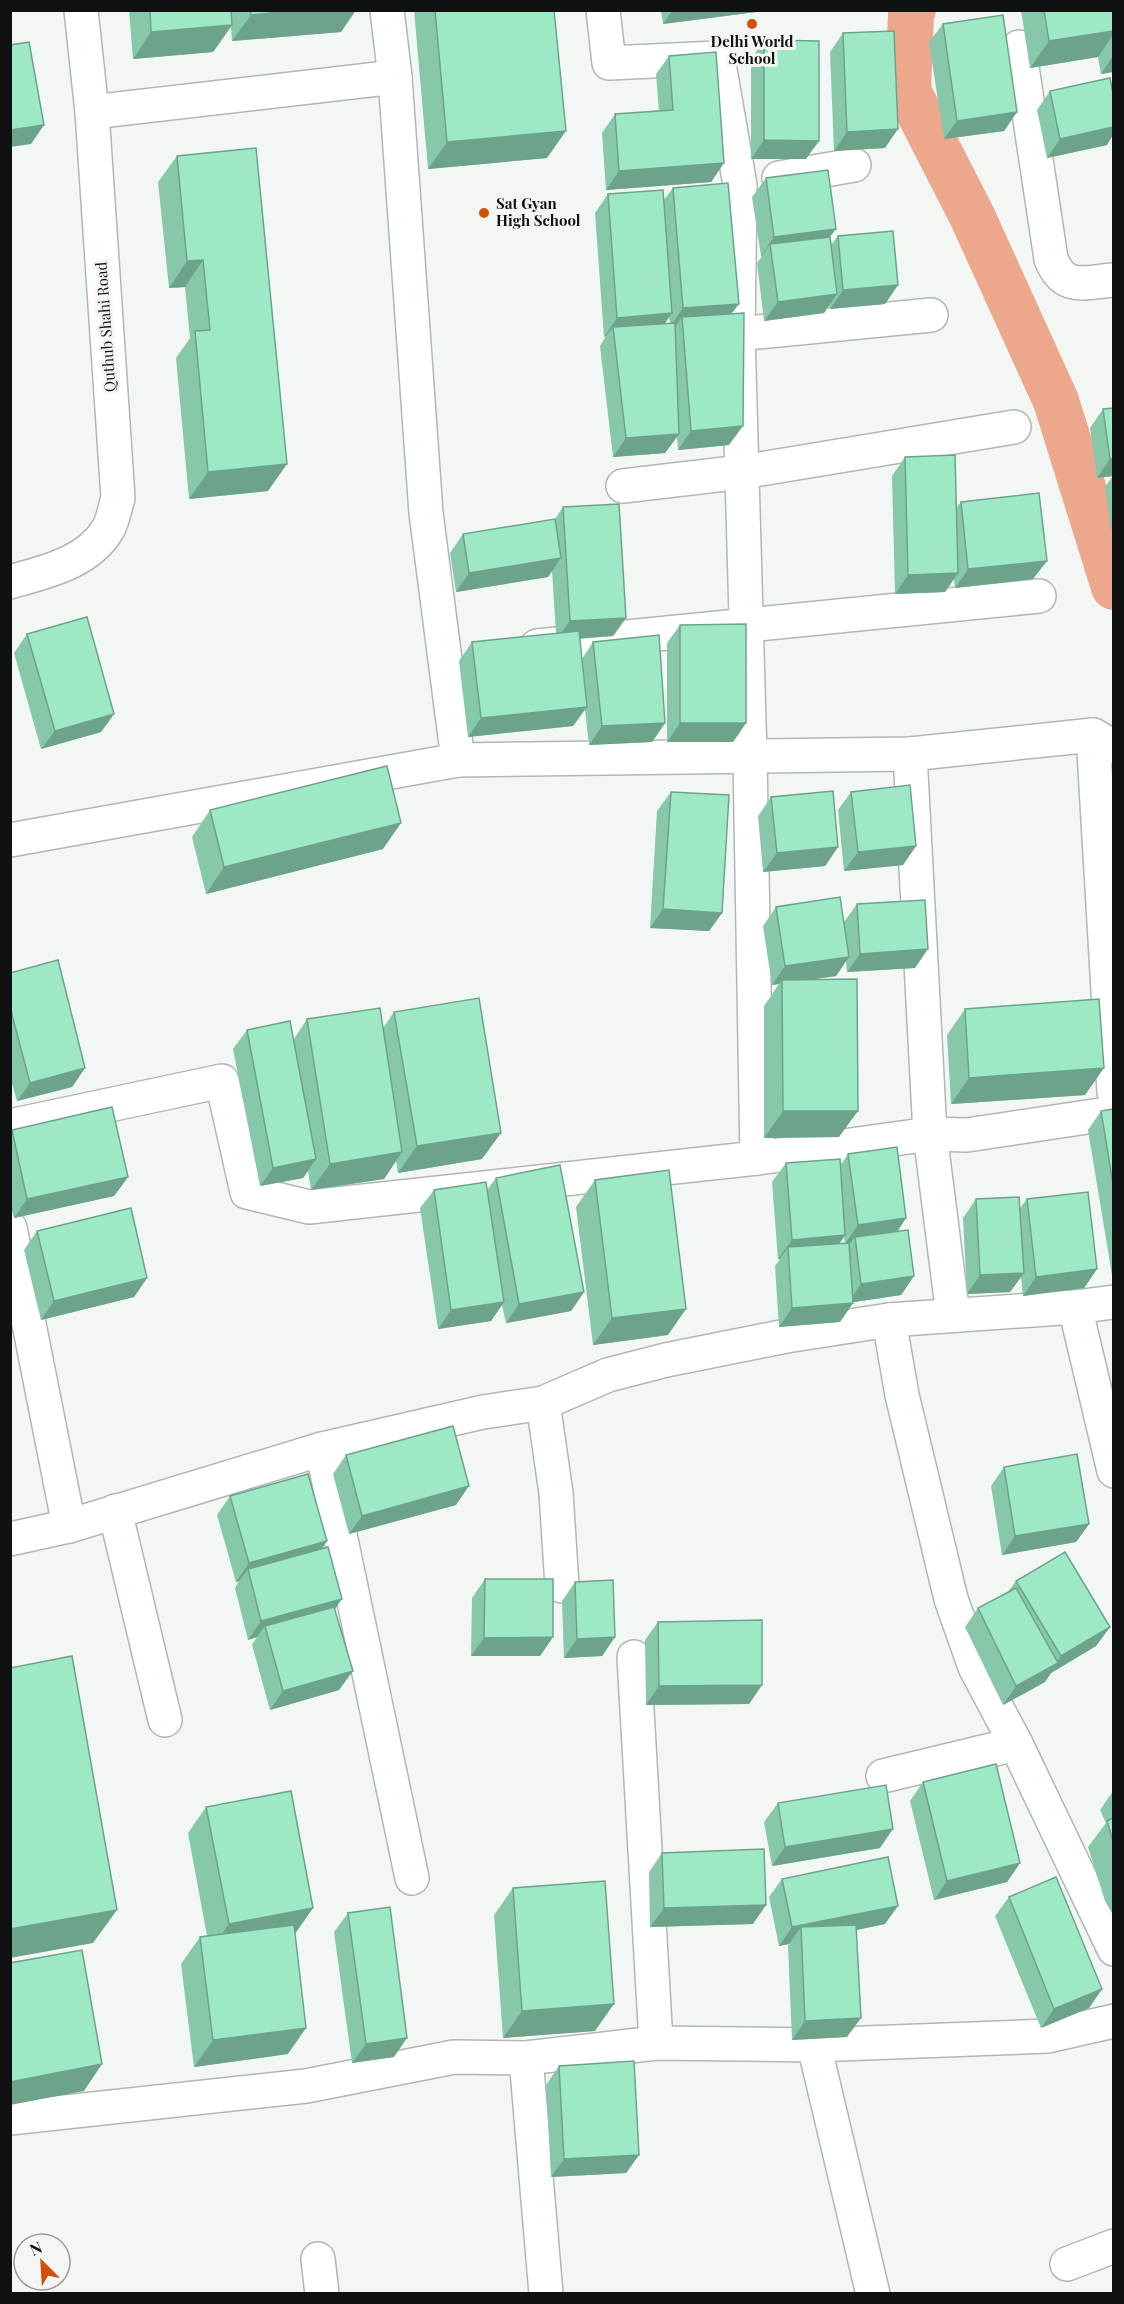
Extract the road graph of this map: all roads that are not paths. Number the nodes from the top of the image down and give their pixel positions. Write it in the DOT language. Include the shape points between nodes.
graph roads {
  1 [pos="81,10"];
  2 [pos="387,10"];
  3 [pos="603,10"];
  4 [pos="1019,47"];
  5 [pos="396,77"];
  6 [pos="92,112"];
  7 [pos="854,165"];
  8 [pos="740,185"];
  9 [pos="706,189"];
  10 [pos="1113,279"];
  11 [pos="931,315"];
  12 [pos="738,334"];
  13 [pos="1014,427"];
  14 [pos="742,472"];
  15 [pos="623,486"];
  16 [pos="10,582"];
  17 [pos="1039,596"];
  18 [pos="747,625"];
  19 [pos="504,650"];
  20 [pos="1103,741"];
  21 [pos="910,754"];
  22 [pos="750,758"];
  23 [pos="458,759"];
  24 [pos="10,840"];
  25 [pos="1113,1092"];
  26 [pos="1113,1113"];
  27 [pos="10,1126"];
  28 [pos="930,1134"];
  29 [pos="756,1158"];
  30 [pos="10,1228"];
  31 [pos="1113,1302"];
  32 [pos="1075,1306"];
  33 [pos="953,1315"];
  34 [pos="889,1320"];
  35 [pos="543,1403"];
  36 [pos="322,1449"];
  37 [pos="1113,1471"];
  38 [pos="115,1511"];
  39 [pos="69,1526"];
  40 [pos="10,1539"];
  41 [pos="562,1586"];
  42 [pos="634,1657"];
  43 [pos="165,1720"];
  44 [pos="1016,1744"];
  45 [pos="883,1776"];
  46 [pos="412,1878"];
  47 [pos="1113,1949"];
  48 [pos="1113,2021"];
  49 [pos="656,2043"];
  50 [pos="814,2045"];
  51 [pos="526,2058"];
  52 [pos="10,2118"];
  53 [pos="1113,2246"];
  54 [pos="318,2259"];
  55 [pos="1066,2264"];
  56 [pos="322,2294"];
  57 [pos="546,2294"];
  58 [pos="873,2294"];
  1 -- 6 [label="street, Quthub Shahi Road"];
  2 -- 5 [label="street"];
  3 -- 8 [label="street" via="609,63 718,58"];
  4 -- 10 [label="street" via="1056,272 1063,280 1075,283"];
  5 -- 6 [label="street"];
  5 -- 23 [label="street" via="426,513 457,654"];
  6 -- 16 [label="street, Quthub Shahi Road" via="118,498 108,529 88,551 61,567"];
  7 -- 8 [label="street"];
  8 -- 9 [label="street"];
  8 -- 12 [label="street"];
  11 -- 12 [label="street"];
  12 -- 14 [label="street"];
  13 -- 14 [label="street"];
  14 -- 15 [label="street"];
  14 -- 18 [label="street"];
  17 -- 18 [label="street"];
  18 -- 19 [label="street"];
  18 -- 22 [label="street"];
  20 -- 21 [label="street"];
  20 -- 25 [label="street"];
  21 -- 22 [label="street"];
  21 -- 28 [label="street"];
  22 -- 23 [label="street"];
  22 -- 29 [label="street"];
  23 -- 24 [label="street"];
  26 -- 28 [label="street" via="967,1135"];
  27 -- 29 [label="street" via="222,1081 248,1192 309,1207"];
  28 -- 29 [label="street"];
  28 -- 33 [label="street"];
  30 -- 39 [label="street"];
  31 -- 32 [label="street"];
  32 -- 33 [label="street"];
  32 -- 37 [label="street"];
  33 -- 34 [label="street"];
  34 -- 35 [label="street" via="666,1360 608,1376"];
  34 -- 44 [label="street" via="902,1395 951,1599 975,1667"];
  35 -- 36 [label="street" via="483,1412"];
  35 -- 41 [label="street" via="556,1493"];
  36 -- 38 [label="street"];
  36 -- 46 [label="street"];
  38 -- 39 [label="street"];
  38 -- 43 [label="street"];
  39 -- 40 [label="street"];
  42 -- 49 [label="street"];
  44 -- 45 [label="street"];
  44 -- 47 [label="street"];
  48 -- 50 [label="street" via="1048,2036"];
  49 -- 50 [label="street"];
  49 -- 51 [label="street"];
  50 -- 58 [label="street"];
  51 -- 52 [label="street" via="454,2057 306,2086"];
  51 -- 57 [label="street"];
  53 -- 55 [label="street"];
  54 -- 56 [label="street"];
}
